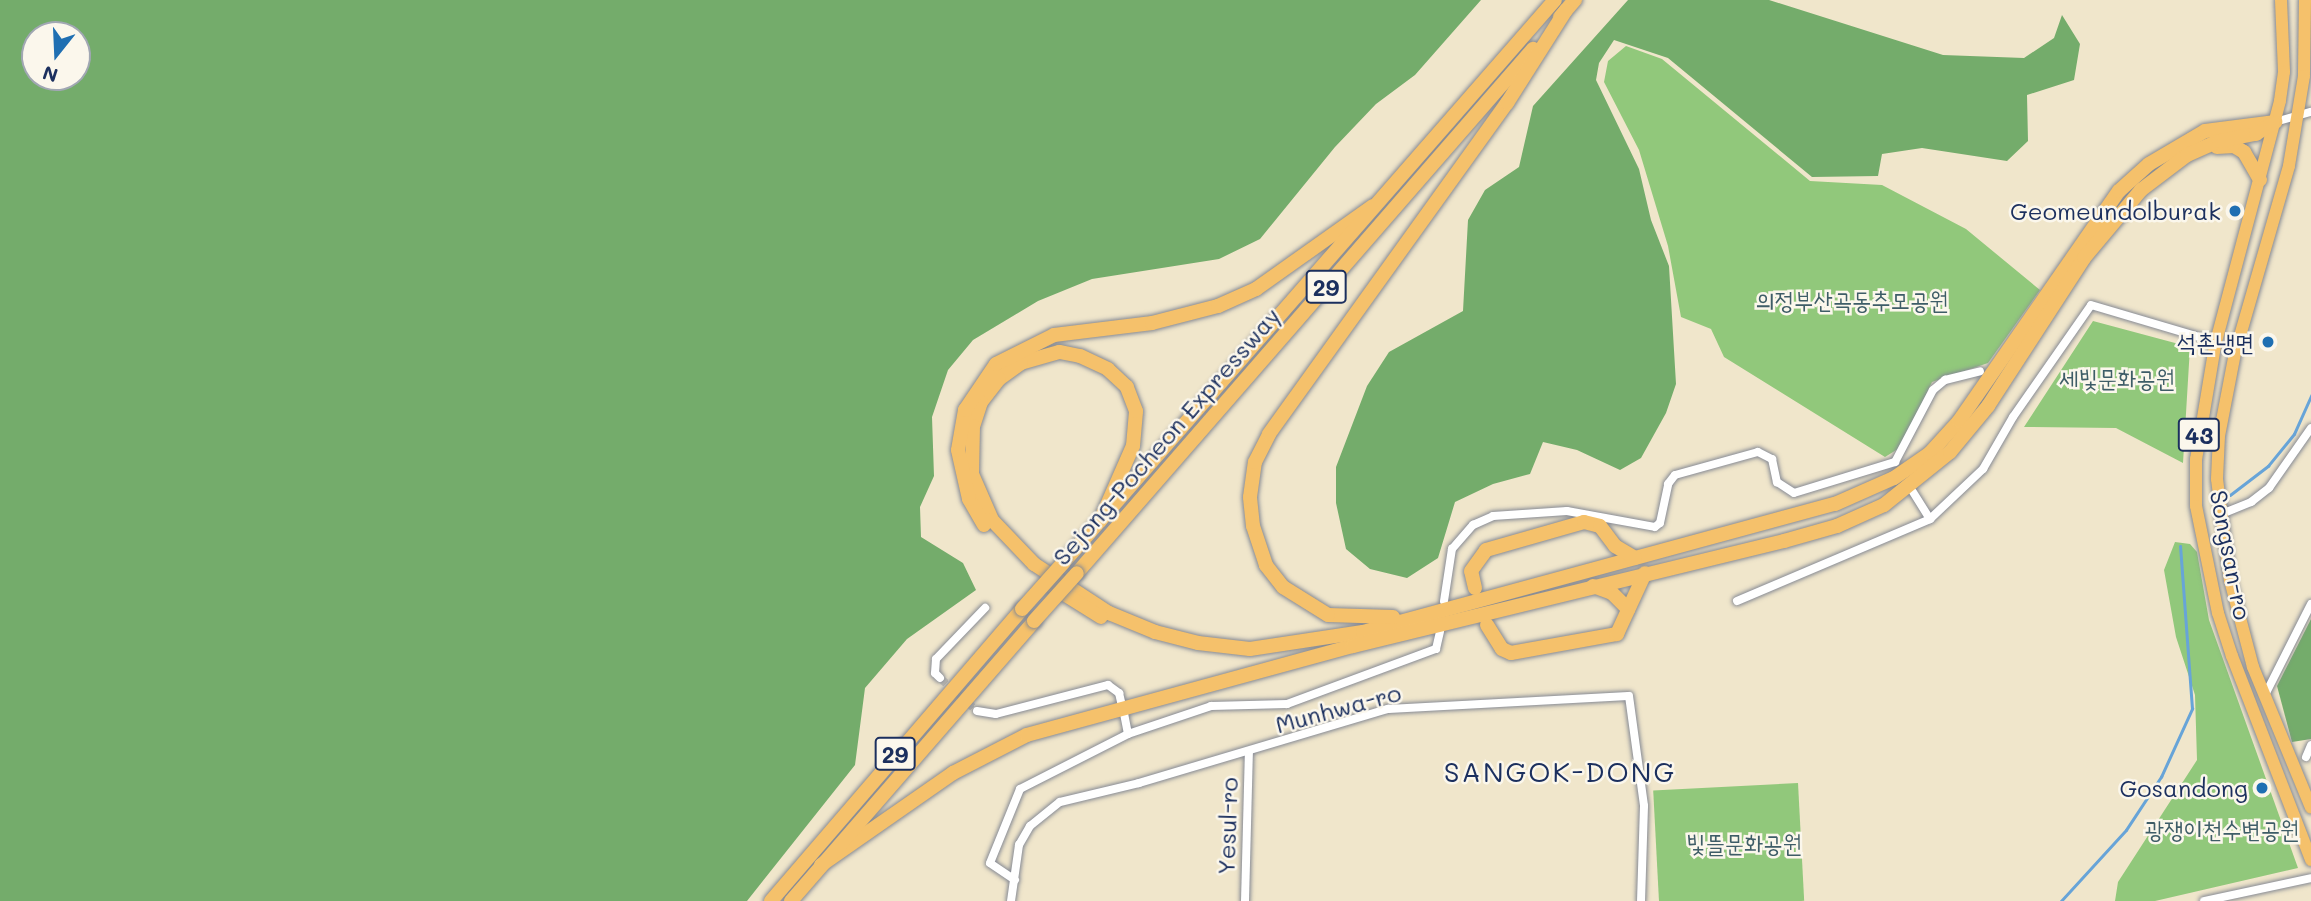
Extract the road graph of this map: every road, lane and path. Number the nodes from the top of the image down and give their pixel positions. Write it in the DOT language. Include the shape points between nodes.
graph roads {
  1 [pos="1555,0"];
  2 [pos="2281,0"];
  3 [pos="2305,0"];
  4 [pos="1571,5"];
  5 [pos="2311,112"];
  6 [pos="2297,118"];
  7 [pos="2274,122"];
  8 [pos="2192,153"];
  9 [pos="2260,180"];
  10 [pos="1373,206"];
  11 [pos="2216,342"];
  12 [pos="1980,371"];
  13 [pos="2311,428"];
  14 [pos="1913,492"];
  15 [pos="2219,515"];
  16 [pos="1930,519"];
  17 [pos="1100,521"];
  18 [pos="1607,536"];
  19 [pos="1635,558"];
  20 [pos="1598,569"];
  21 [pos="1645,573"];
  22 [pos="1593,586"];
  23 [pos="1475,588"];
  24 [pos="1444,601"];
  25 [pos="1737,601"];
  26 [pos="2311,604"];
  27 [pos="985,608"];
  28 [pos="1628,609"];
  29 [pos="1430,614"];
  30 [pos="1487,625"];
  31 [pos="1440,631"];
  32 [pos="1353,646"];
  33 [pos="940,678"];
  34 [pos="2265,695"];
  35 [pos="1121,702"];
  36 [pos="977,711"];
  37 [pos="1124,714"];
  38 [pos="1128,734"];
  39 [pos="2311,746"];
  40 [pos="1249,752"];
  41 [pos="2306,757"];
  42 [pos="2311,807"];
  43 [pos="2311,860"];
  44 [pos="821,865"];
  45 [pos="2311,878"];
  46 [pos="1014,880"];
  47 [pos="771,901"];
  48 [pos="791,901"];
  49 [pos="1011,901"];
  50 [pos="1245,901"];
  51 [pos="1641,901"];
  52 [pos="2204,901"];
  1 -- 10 [label="highway, Sejong-Pocheon Expressway / 29"];
  2 -- 7 [label="main road, Songsan-ro / 43" via="2284,72"];
  3 -- 6 [label="main road, Songsan-ro / 43" via="2304,76"];
  4 -- 29 [label="highway" via="1507,103 1269,434 1255,462 1252,526 1266,565 1283,587 1311,607 1349,619"];
  4 -- 44 [label="highway, Sejong-Pocheon Expressway / 29, bridge"];
  5 -- 6 [label="street"];
  6 -- 7 [label="street"];
  6 -- 15 [label="main road, Songsan-ro / 43" via="2289,166 2235,353 2219,436"];
  7 -- 8 [label="highway" via="2256,134"];
  7 -- 9 [label="main road, Songsan-ro / 43"];
  7 -- 19 [label="highway" via="2205,131 2172,147 2119,191 1959,421 1930,453 1894,478 1835,504"];
  8 -- 9 [label="highway" via="2234,146 2244,152"];
  8 -- 21 [label="highway" via="2141,190 2084,258 1988,406 1918,481 1884,505 1838,526"];
  9 -- 11 [label="main road, Songsan-ro / 43"];
  10 -- 17 [label="highway, Sejong-Pocheon Expressway / 29"];
  10 -- 32 [label="highway" via="1256,289 1218,306 1152,323 1054,335 1023,346 996,364 981,383 965,410 958,450 969,499 984,525 1018,563 1078,605 1119,626 1220,655 1265,657"];
  11 -- 16 [label="street" via="2091,305 2013,417 1983,469"];
  11 -- 43 [label="main road, Songsan-ro / 43" via="2196,459 2196,506 2218,613"];
  12 -- 24 [label="street" via="1945,380 1933,390 1897,465 1794,493 1777,482 1772,459 1758,453 1746,456 1675,475 1655,527 1567,511 1493,516 1473,525 1452,549"];
  13 -- 15 [label="street" via="2269,488 2251,502"];
  14 -- 16 [label="street"];
  15 -- 34 [label="main road, Songsan-ro / 43" via="2230,580"];
  16 -- 25 [label="street"];
  17 -- 29 [label="highway" via="1133,446 1136,411 1127,387 1108,369 1080,356 1059,352 1021,363 999,379 981,402 973,426 972,474 979,496 992,520 1034,564 1109,613 1155,632 1250,649 1310,643"];
  17 -- 47 [label="highway, Sejong-Pocheon Expressway / 29, bridge"];
  18 -- 19 [label="highway"];
  18 -- 20 [label="highway" via="1608,552"];
  18 -- 23 [label="highway" via="1600,526 1584,522 1504,542 1475,559 1471,570"];
  19 -- 20 [label="highway"];
  20 -- 29 [label="highway"];
  21 -- 22 [label="highway"];
  21 -- 28 [label="highway"];
  22 -- 28 [label="highway" via="1612,593"];
  22 -- 32 [label="highway"];
  26 -- 34 [label="street"];
  27 -- 33 [label="street" via="936,659 935,673"];
  28 -- 30 [label="highway" via="1617,634 1530,653 1502,649"];
  31 -- 38 [label="street" via="1436,649 1287,704 1210,706"];
  32 -- 44 [label="highway" via="1027,735 953,773"];
  34 -- 42 [label="main road, Songsan-ro / 43"];
  35 -- 36 [label="street" via="1119,693 1108,685 996,714"];
  37 -- 38 [label="street"];
  38 -- 46 [label="street" via="1020,789 990,863"];
  39 -- 41 [label="street"];
  40 -- 46 [label="street, Munhwa-ro" via="1060,802 1024,835"];
  40 -- 50 [label="street, Yesul-ro"];
  40 -- 51 [label="street, Munhwa-ro" via="1388,709 1629,696 1644,806"];
  44 -- 48 [label="highway, Sejong-Pocheon Expressway / 29"];
  45 -- 52 [label="street"];
  46 -- 49 [label="street, Munhwa-ro"];
}
